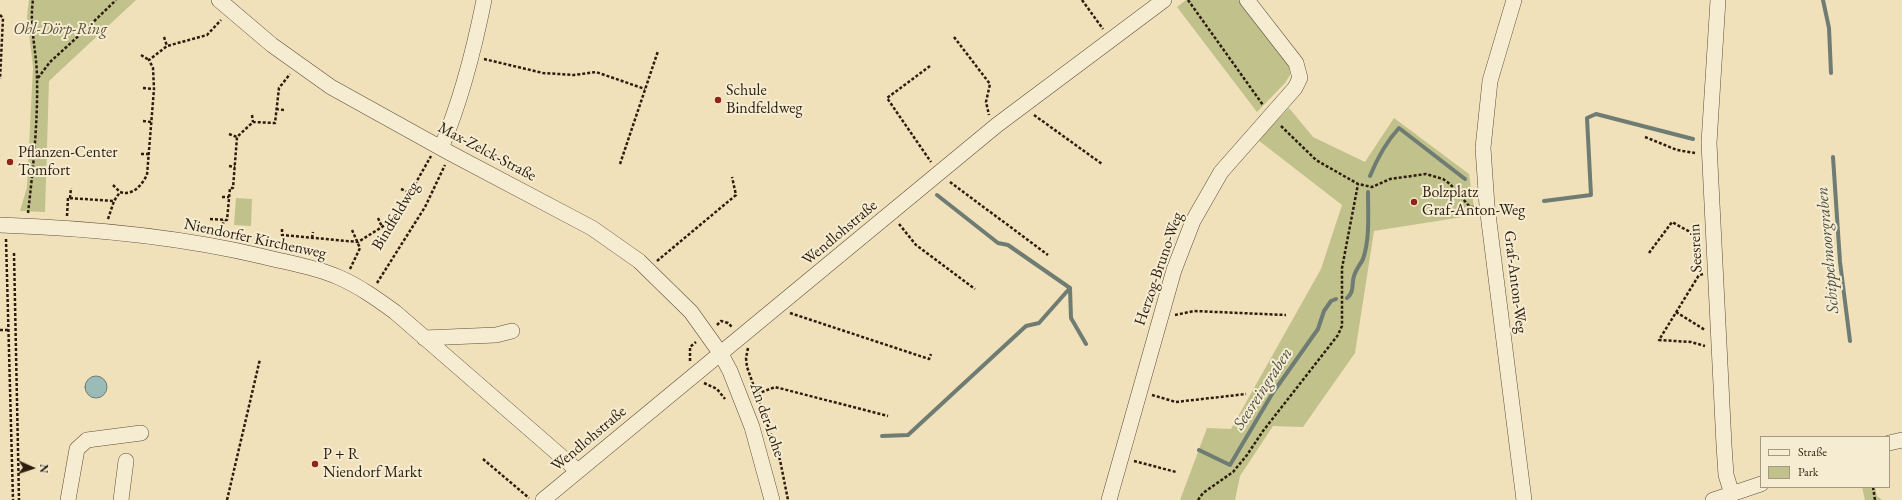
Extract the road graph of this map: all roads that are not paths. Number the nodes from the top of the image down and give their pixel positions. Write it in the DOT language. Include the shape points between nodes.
graph roads {
  1 [pos="218,0"];
  2 [pos="484,0"];
  3 [pos="1164,0"];
  4 [pos="1247,0"];
  5 [pos="1514,0"];
  6 [pos="1718,0"];
  7 [pos="443,149"];
  8 [pos="3,225"];
  9 [pos="512,331"];
  10 [pos="424,338"];
  11 [pos="721,354"];
  12 [pos="141,433"];
  13 [pos="1902,440"];
  14 [pos="1890,443"];
  15 [pos="126,462"];
  16 [pos="578,471"];
  17 [pos="1760,484"];
  18 [pos="1732,494"];
  19 [pos="68,500"];
  20 [pos="121,500"];
  21 [pos="544,500"];
  22 [pos="772,500"];
  23 [pos="1109,500"];
  24 [pos="1524,500"];
  25 [pos="1712,500"];
  1 -- 7 [label="street, Max-Zelck-Straße" via="331,87"];
  2 -- 7 [label="street" via="472,56"];
  3 -- 11 [label="street, Wendlohstraße" via="1021,105"];
  4 -- 23 [label="street, Herzog-Bruno-Weg" via="1296,63 1300,78 1298,84 1221,172 1192,221 1174,270"];
  5 -- 24 [label="street, Graf-Anton-Weg" via="1490,81 1483,148 1487,206"];
  6 -- 18 [label="street, Seesrein" via="1709,155 1725,462"];
  7 -- 11 [label="street, Max-Zelck-Straße" via="592,228 647,269 691,312"];
  8 -- 10 [label="street, Niendorfer Kirchenweg" via="150,236 224,248 305,266 344,280 369,294 395,312"];
  9 -- 10 [label="street" via="496,335"];
  10 -- 16 [label="street, Niendorfer Kirchenweg"];
  11 -- 16 [label="street, Wendlohstraße"];
  11 -- 22 [label="street, An der Lohe" via="752,427"];
  12 -- 19 [label="street" via="87,440 77,449"];
  13 -- 14 [label="street"];
  15 -- 20 [label="street"];
  16 -- 21 [label="street, Wendlohstraße"];
  17 -- 18 [label="street"];
  18 -- 25 [label="street"];
}
